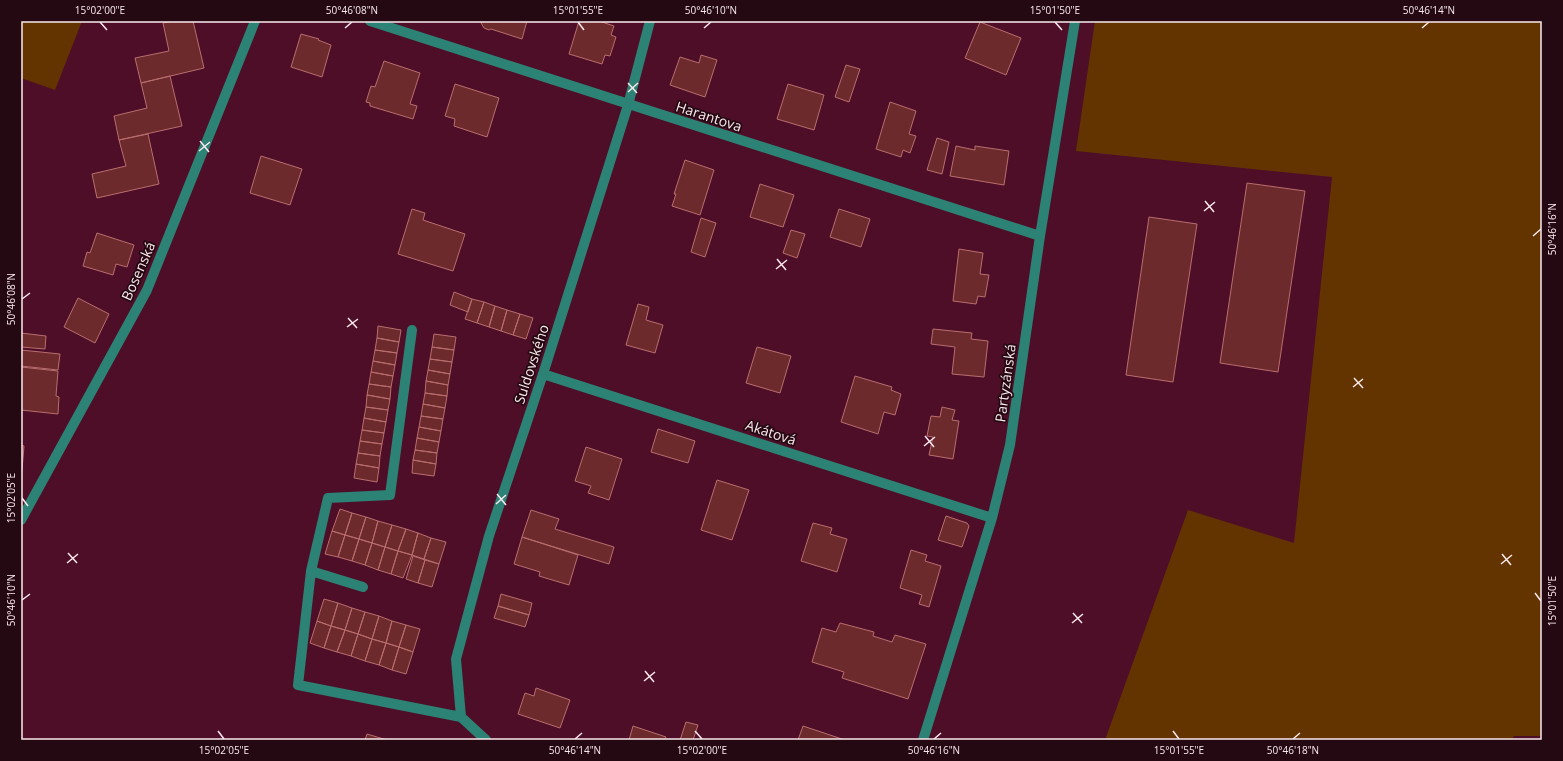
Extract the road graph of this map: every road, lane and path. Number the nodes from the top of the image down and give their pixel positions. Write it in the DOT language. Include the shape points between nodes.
graph roads {
  1 [pos="255,21"];
  2 [pos="370,21"];
  3 [pos="650,21"];
  4 [pos="1075,21"];
  5 [pos="628,105"];
  6 [pos="1040,236"];
  7 [pos="412,330"];
  8 [pos="543,374"];
  9 [pos="992,518"];
  10 [pos="21,520"];
  11 [pos="311,571"];
  12 [pos="363,587"];
  13 [pos="461,717"];
  14 [pos="486,740"];
  15 [pos="923,740"];
  1 -- 10 [label="street, Bosenská" via="147,290"];
  2 -- 5 [label="street, Harantova"];
  3 -- 5 [label="street, Suldovského"];
  4 -- 6 [label="street, Partyzánská"];
  5 -- 6 [label="street, Harantova"];
  5 -- 8 [label="street, Suldovského"];
  6 -- 9 [label="street, Partyzánská" via="1010,445"];
  7 -- 11 [label="street" via="390,495 328,498"];
  8 -- 9 [label="street, Akátová"];
  8 -- 13 [label="street, Suldovského" via="489,536 456,659"];
  9 -- 15 [label="street, Partyzánská"];
  11 -- 12 [label="street"];
  11 -- 13 [label="street" via="298,685"];
  13 -- 14 [label="street"];
}
